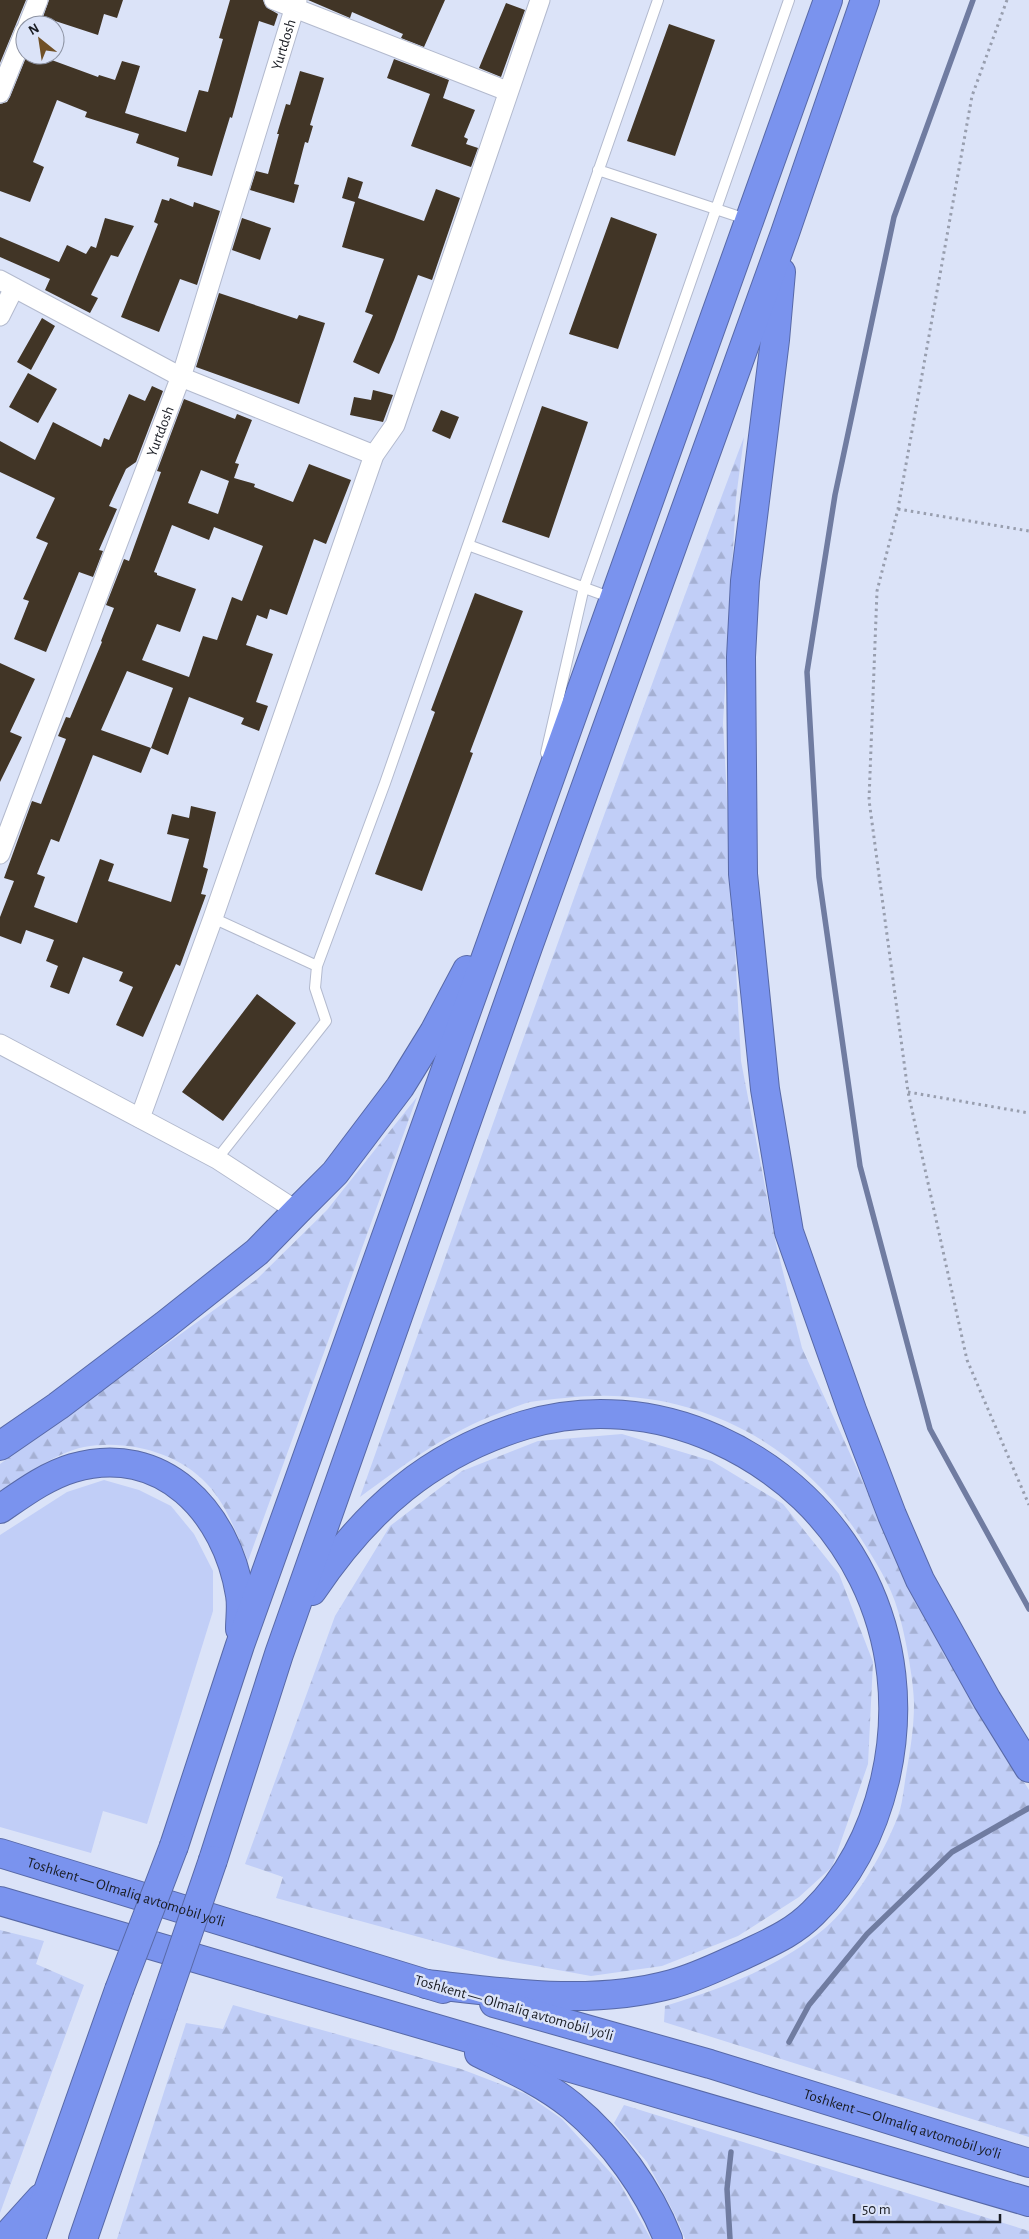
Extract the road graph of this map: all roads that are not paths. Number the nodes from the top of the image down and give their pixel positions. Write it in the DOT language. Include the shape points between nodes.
graph roads {
  1 [pos="38,0"];
  2 [pos="274,0"];
  3 [pos="540,0"];
  4 [pos="658,0"];
  5 [pos="788,0"];
  6 [pos="828,0"];
  7 [pos="864,0"];
  8 [pos="295,4"];
  9 [pos="32,15"];
  10 [pos="15,56"];
  11 [pos="507,92"];
  12 [pos="0,93"];
  13 [pos="598,170"];
  14 [pos="716,209"];
  15 [pos="750,220"];
  16 [pos="785,233"];
  17 [pos="7,284"];
  18 [pos="0,316"];
  19 [pos="181,378"];
  20 [pos="374,455"];
  21 [pos="468,545"];
  22 [pos="584,588"];
  23 [pos="614,599"];
  24 [pos="0,854"];
  25 [pos="522,858"];
  26 [pos="214,918"];
  27 [pos="317,966"];
  28 [pos="0,1044"];
  29 [pos="140,1118"];
  30 [pos="217,1160"];
  31 [pos="297,1212"];
  32 [pos="0,1446"];
  33 [pos="0,1509"];
  34 [pos="240,1645"];
  35 [pos="279,1654"];
  36 [pos="1029,1768"];
  37 [pos="0,1853"];
  38 [pos="0,1901"];
  39 [pos="426,1984"];
  40 [pos="415,2021"];
  41 [pos="1029,2163"];
  42 [pos="49,2189"];
  43 [pos="1029,2202"];
  44 [pos="94,2208"];
  45 [pos="4,2239"];
  46 [pos="31,2239"];
  47 [pos="84,2239"];
  48 [pos="90,2239"];
  49 [pos="668,2239"];
  1 -- 9 [label="street"];
  2 -- 8 [label="street"];
  3 -- 11 [label="street"];
  4 -- 13 [label="lane"];
  5 -- 14 [label="lane"];
  6 -- 15 [label="highway"];
  7 -- 16 [label="highway"];
  8 -- 11 [label="street"];
  8 -- 19 [label="street, Yurtdosh"];
  10 -- 12 [label="street"];
  11 -- 20 [label="street" via="395,425"];
  13 -- 14 [label="lane"];
  13 -- 21 [label="lane"];
  14 -- 15 [label="lane"];
  14 -- 22 [label="lane"];
  15 -- 23 [label="highway"];
  16 -- 35 [label="highway" via="528,947"];
  16 -- 36 [label="highway" via="745,581 741,657 743,874 765,1089 789,1232 892,1515 920,1580"];
  17 -- 18 [label="street"];
  17 -- 19 [label="street"];
  19 -- 20 [label="street"];
  19 -- 24 [label="street, Yurtdosh"];
  20 -- 26 [label="street"];
  21 -- 22 [label="lane"];
  21 -- 27 [label="lane"];
  22 -- 23 [label="lane"];
  22 -- 25 [label="lane"];
  23 -- 25 [label="highway"];
  25 -- 31 [label="highway" via="466,973 400,1088 335,1173"];
  25 -- 34 [label="highway"];
  26 -- 27 [label="lane"];
  26 -- 29 [label="street"];
  27 -- 30 [label="lane" via="315,988 326,1021"];
  28 -- 29 [label="street"];
  29 -- 30 [label="street"];
  30 -- 31 [label="street"];
  31 -- 32 [label="highway" via="250,1258 58,1406"];
  33 -- 34 [label="highway" via="50,1478 73,1468 124,1464 150,1468 170,1478 203,1508 227,1549 240,1596"];
  34 -- 42 [label="highway, bridge" via="174,1846"];
  35 -- 39 [label="highway" via="308,1597 332,1561 389,1498 465,1448 508,1430 552,1417 598,1414 646,1417 692,1428 738,1448 777,1473 812,1504 841,1540 865,1581 884,1629 892,1674 894,1719 889,1763 879,1806 862,1846 840,1882 813,1913 780,1939 706,1973 669,1985 592,1996 517,1994"];
  35 -- 44 [label="highway, bridge" via="213,1860"];
  37 -- 39 [label="highway, Toshkent — Olmaliq avtomobil yo‘li"];
  38 -- 40 [label="highway"];
  39 -- 41 [label="highway, Toshkent — Olmaliq avtomobil yo‘li" via="710,2064"];
  40 -- 43 [label="highway"];
  40 -- 49 [label="highway" via="536,2081 572,2106 632,2173"];
  42 -- 45 [label="highway"];
  42 -- 46 [label="highway"];
  44 -- 47 [label="highway"];
  44 -- 48 [label="highway"];
}
